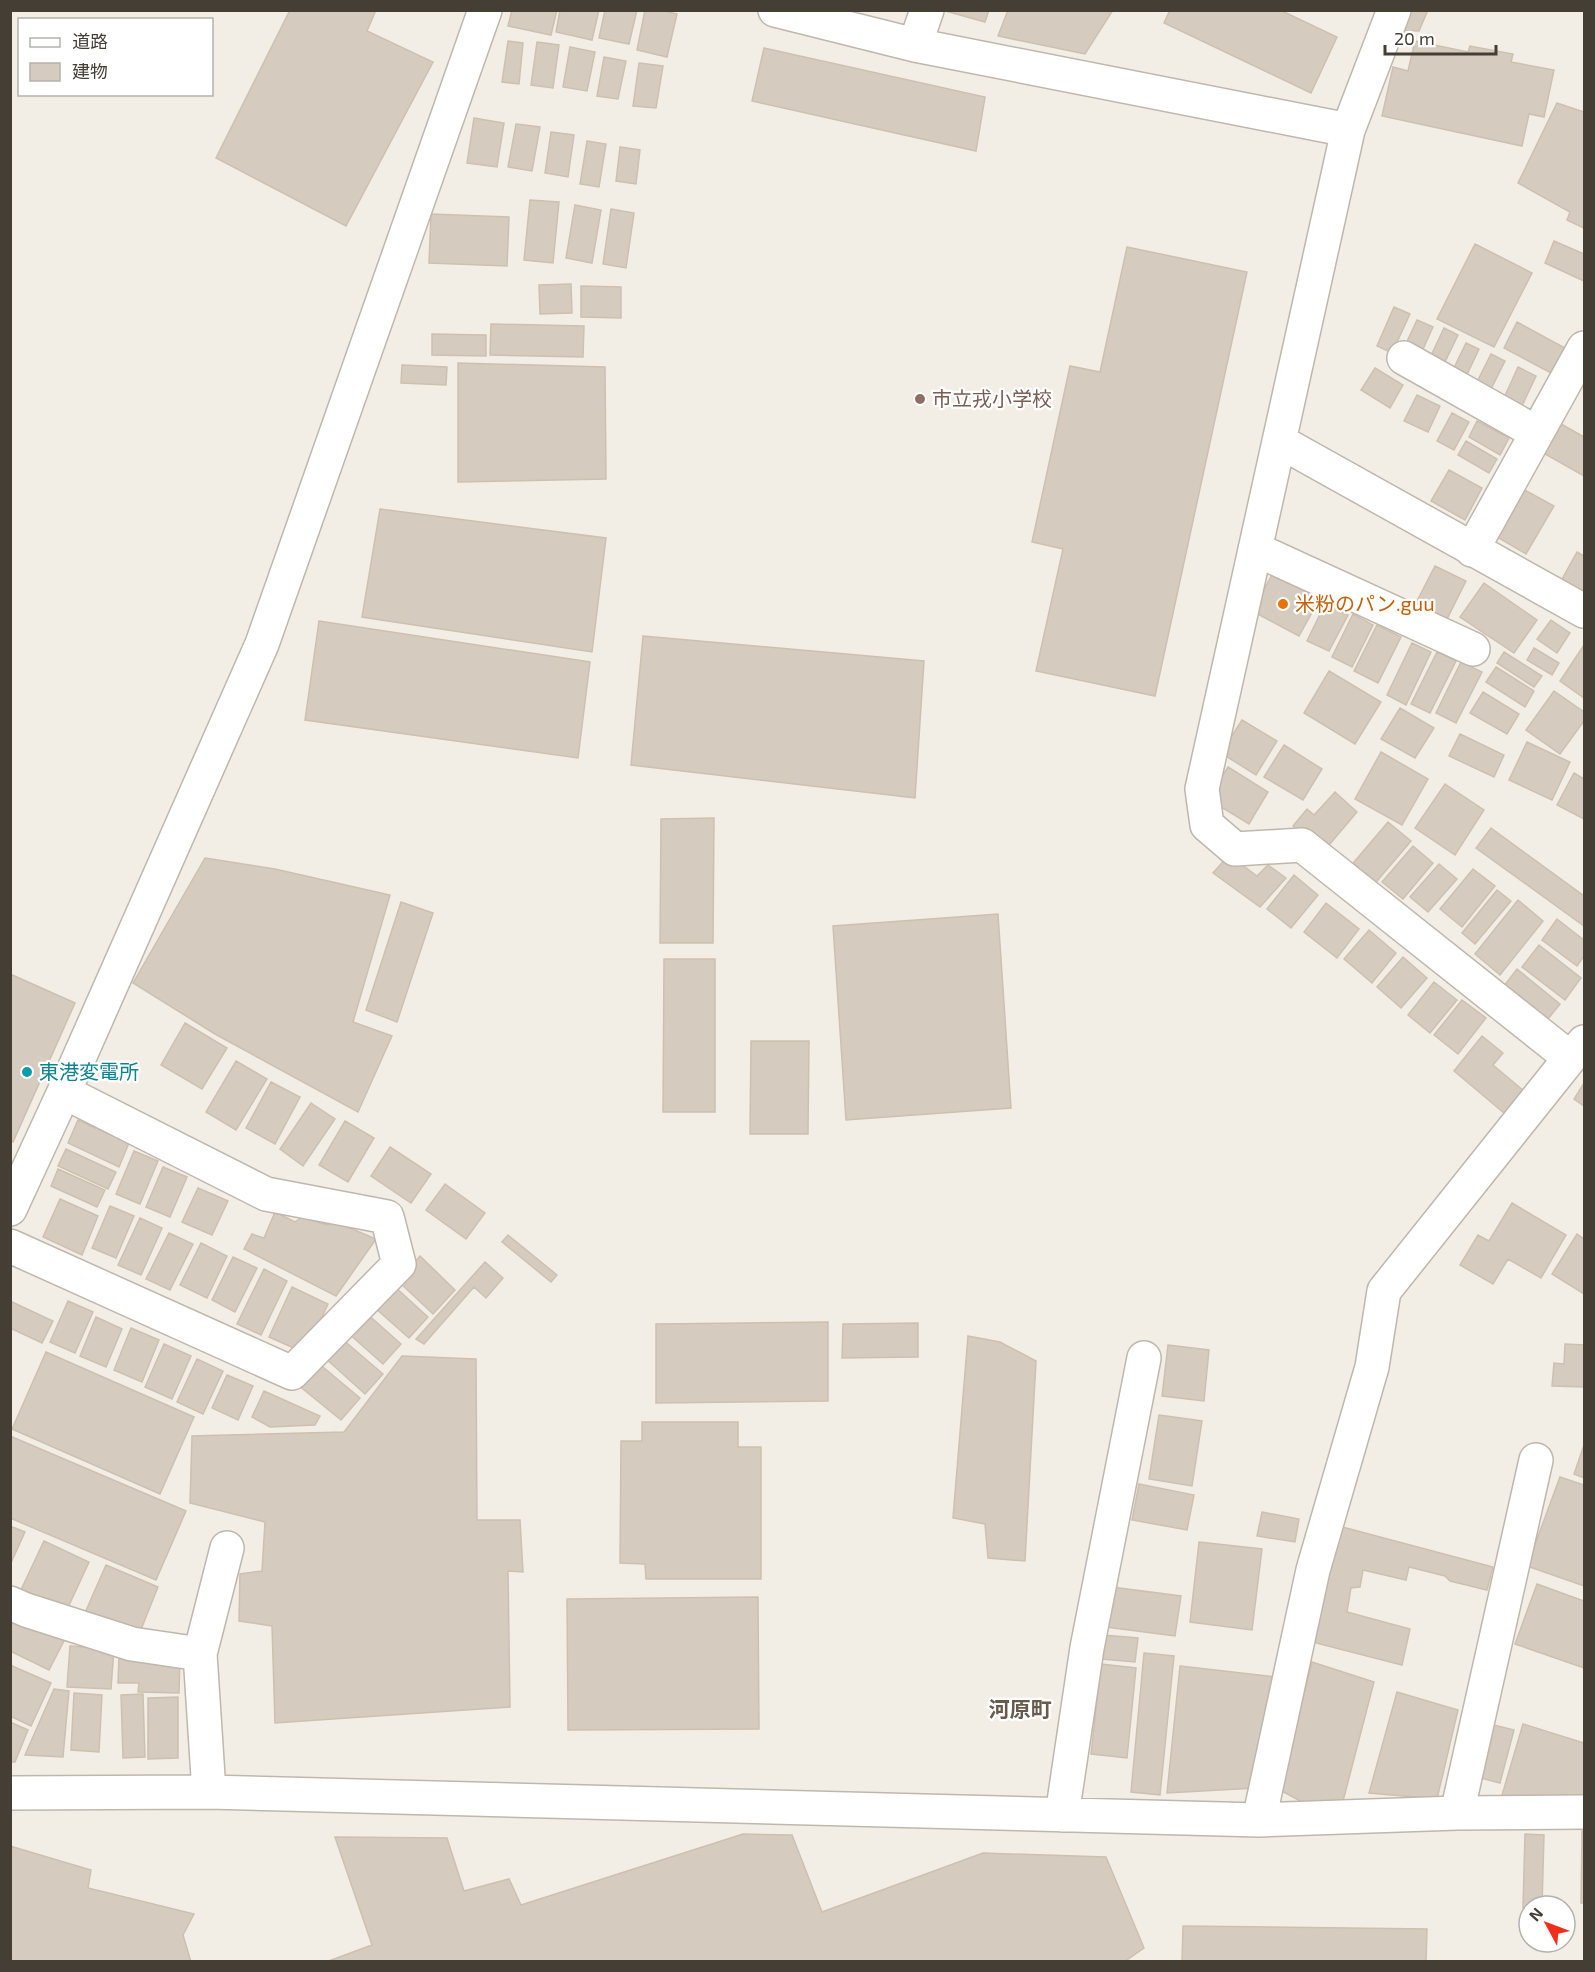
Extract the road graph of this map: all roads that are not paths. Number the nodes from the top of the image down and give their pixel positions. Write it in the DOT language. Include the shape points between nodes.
graph roads {
  1 [pos="485,10"];
  2 [pos="775,10"];
  3 [pos="927,10"];
  4 [pos="1394,10"];
  5 [pos="915,45"];
  6 [pos="1348,130"];
  7 [pos="1584,348"];
  8 [pos="1404,358"];
  9 [pos="1537,433"];
  10 [pos="1279,441"];
  11 [pos="1255,549"];
  12 [pos="1472,550"];
  13 [pos="1584,611"];
  14 [pos="1473,649"];
  15 [pos="1577,1050"];
  16 [pos="64,1092"];
  17 [pos="10,1209"];
  18 [pos="10,1246"];
  19 [pos="1144,1358"];
  20 [pos="1536,1460"];
  21 [pos="226,1548"];
  22 [pos="10,1603"];
  23 [pos="200,1654"];
  24 [pos="209,1792"];
  25 [pos="10,1793"];
  26 [pos="1584,1812"];
  27 [pos="1457,1813"];
  28 [pos="1062,1815"];
  29 [pos="1259,1820"];
  1 -- 16 [label="street" via="262,644"];
  2 -- 5 [label="street"];
  3 -- 5 [label="street"];
  4 -- 6 [label="street"];
  5 -- 6 [label="street"];
  6 -- 10 [label="street"];
  7 -- 9 [label="street"];
  8 -- 9 [label="street"];
  9 -- 12 [label="street"];
  10 -- 11 [label="street"];
  10 -- 12 [label="street"];
  11 -- 14 [label="street"];
  11 -- 15 [label="street" via="1202,789 1207,825 1235,849 1302,845"];
  12 -- 13 [label="street"];
  15 -- 29 [label="street" via="1384,1291 1372,1367 1313,1570"];
  16 -- 17 [label="street"];
  16 -- 18 [label="street" via="266,1194 387,1217 399,1264 292,1373"];
  19 -- 28 [label="street" via="1087,1648"];
  20 -- 27 [label="street"];
  21 -- 23 [label="street"];
  22 -- 23 [label="street" via="132,1644"];
  23 -- 24 [label="street"];
  24 -- 25 [label="street"];
  24 -- 28 [label="street"];
  26 -- 27 [label="street"];
  27 -- 29 [label="street"];
  28 -- 29 [label="street"];
}
